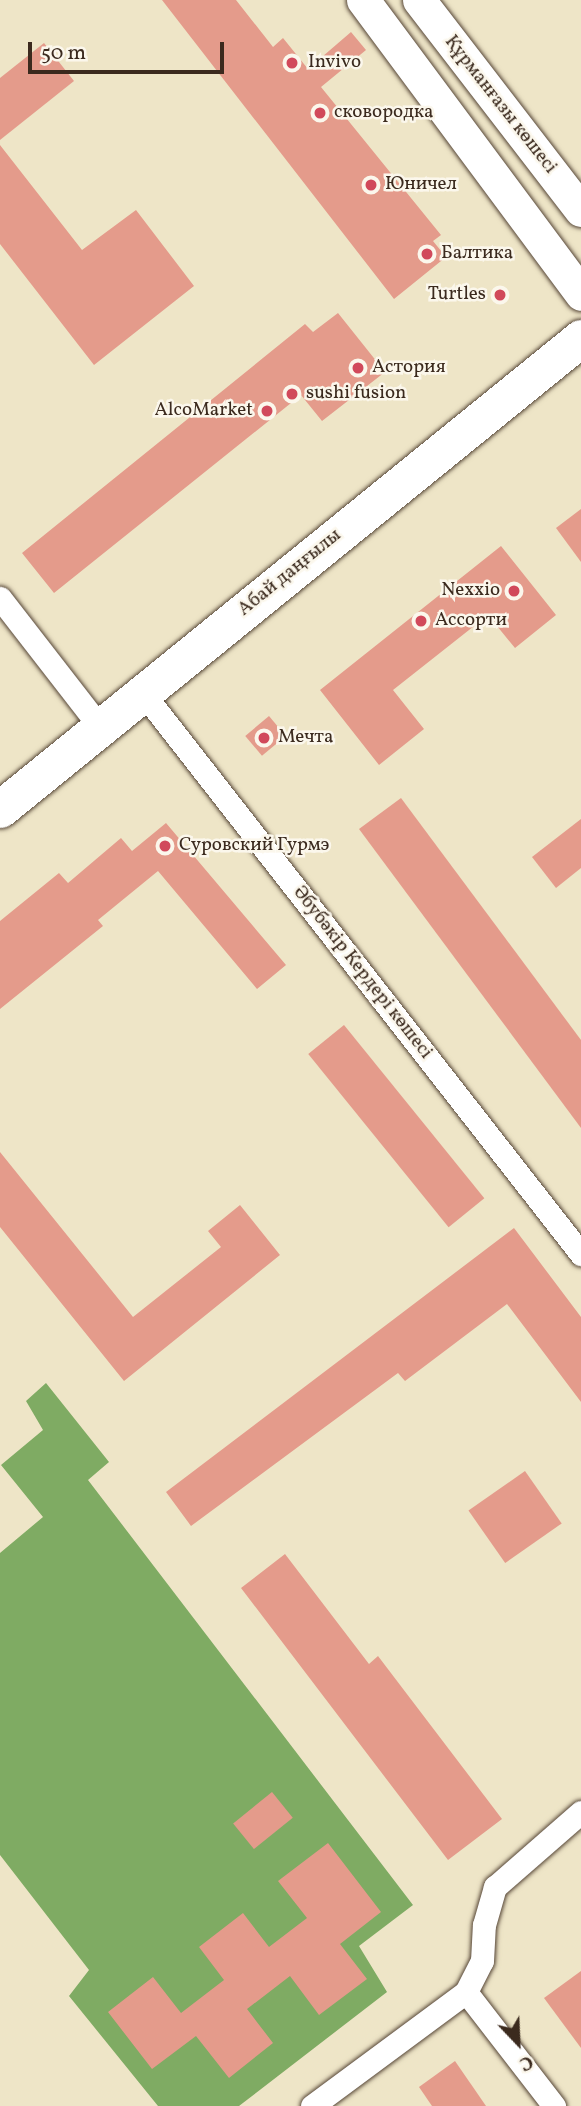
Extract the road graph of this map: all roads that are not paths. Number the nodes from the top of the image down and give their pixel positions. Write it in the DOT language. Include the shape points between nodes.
graph roads {
  1 [pos="363,0"];
  2 [pos="419,0"];
  3 [pos="581,210"];
  4 [pos="581,294"];
  5 [pos="581,338"];
  6 [pos="0,598"];
  7 [pos="143,692"];
  8 [pos="100,727"];
  9 [pos="0,809"];
  10 [pos="581,1254"];
  11 [pos="581,1812"];
  12 [pos="466,1992"];
  13 [pos="312,2106"];
  14 [pos="554,2106"];
  1 -- 4 [label="street"];
  2 -- 3 [label="street, Құрманғазы көшесі"];
  5 -- 7 [label="main road, Абай даңғылы"];
  6 -- 8 [label="street"];
  7 -- 8 [label="main road, Абай даңғылы"];
  7 -- 10 [label="street, Әбубәкір Кердері көшесі"];
  8 -- 9 [label="main road, Абай даңғылы"];
  11 -- 12 [label="street" via="502,1876 490,1898 482,1961"];
  12 -- 13 [label="street"];
  12 -- 14 [label="street"];
}
